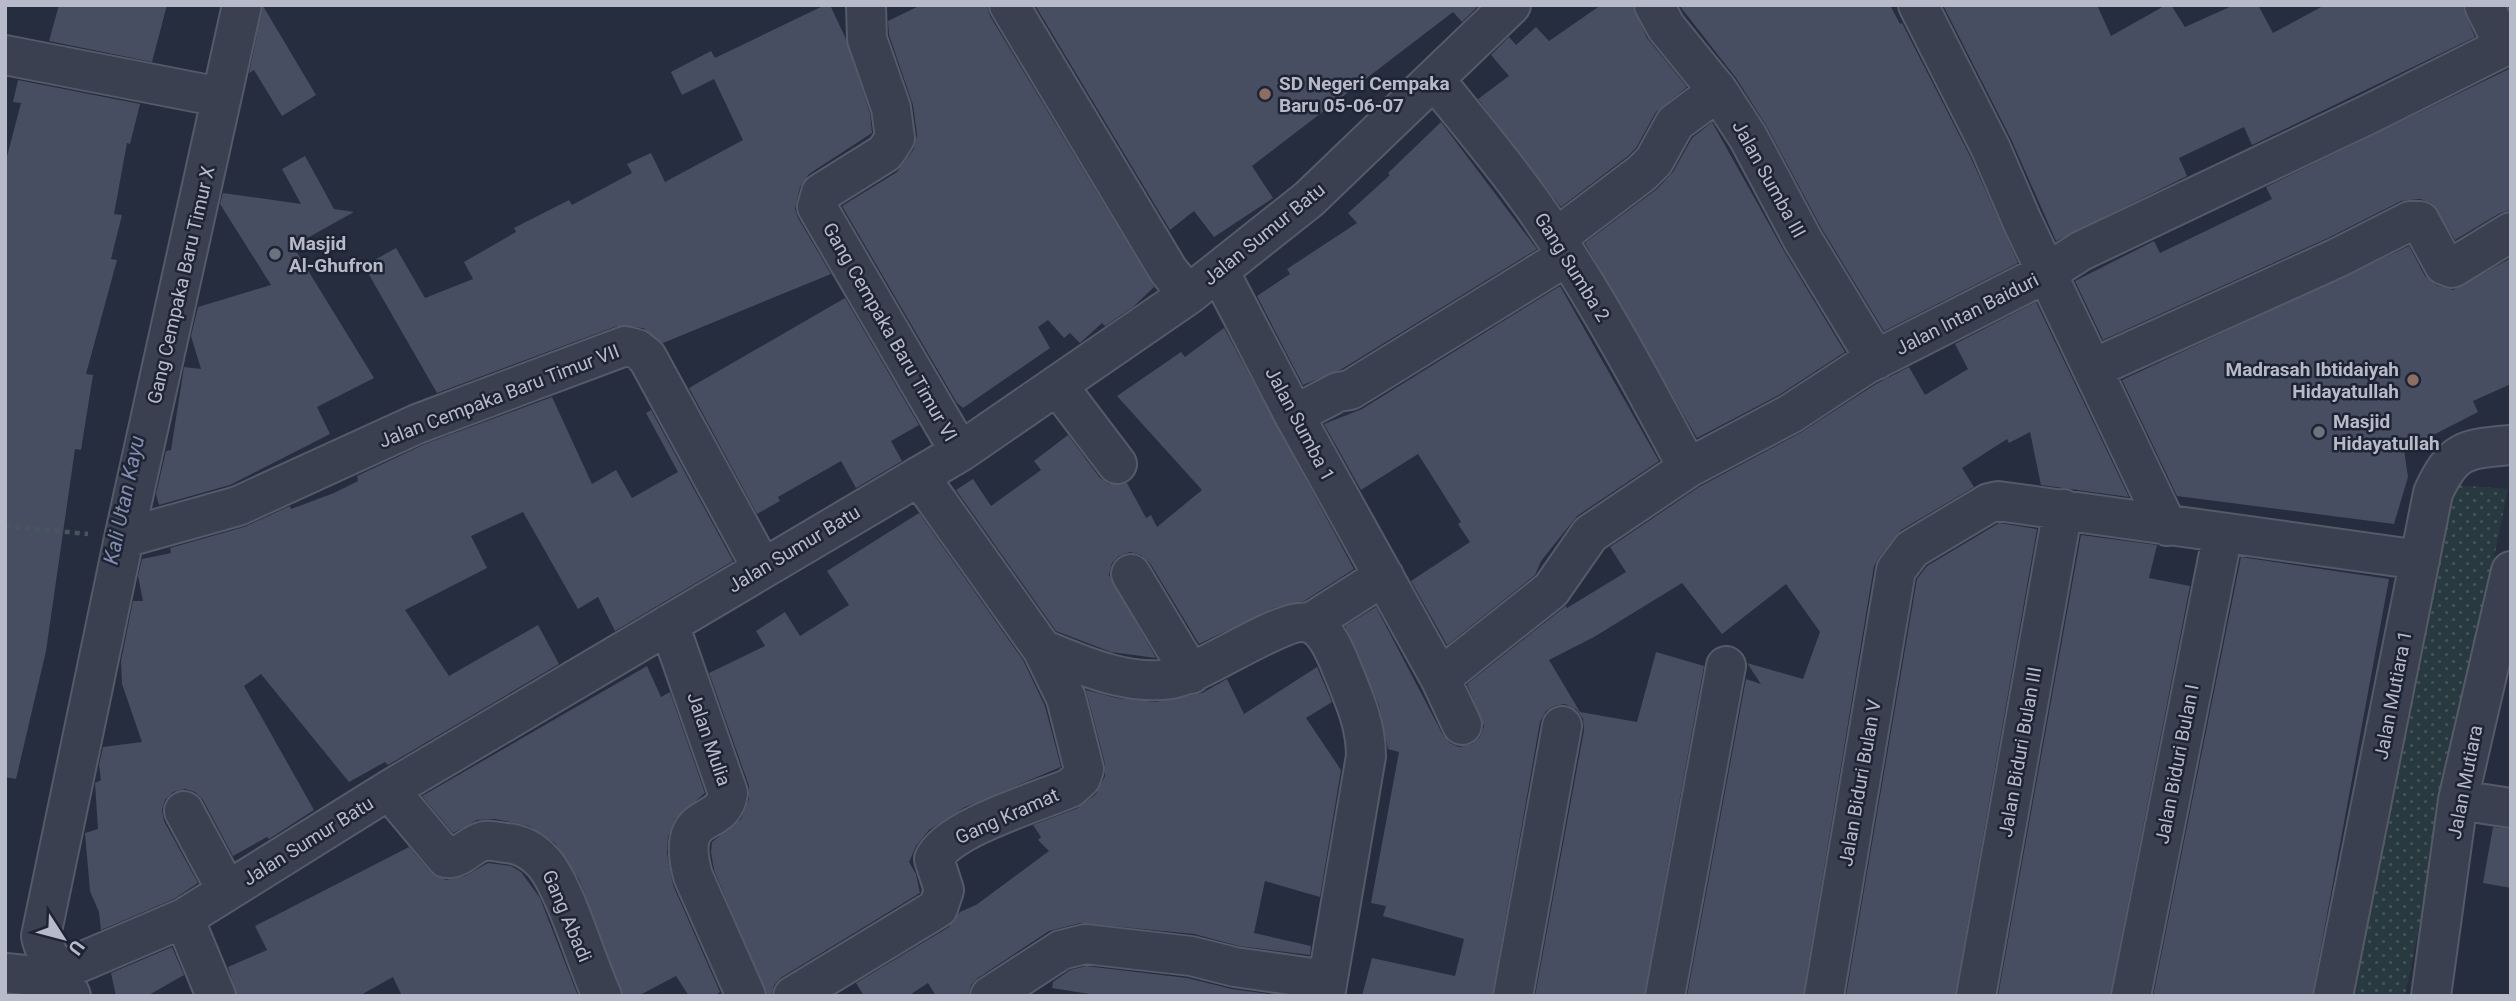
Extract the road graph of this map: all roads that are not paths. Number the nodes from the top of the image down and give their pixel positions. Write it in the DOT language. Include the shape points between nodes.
graph roads {
  1 [pos="242,5"];
  2 [pos="866,5"];
  3 [pos="1009,5"];
  4 [pos="1511,5"];
  5 [pos="1654,5"];
  6 [pos="1917,5"];
  7 [pos="2484,5"];
  8 [pos="2508,45"];
  9 [pos="5,55"];
  10 [pos="1435,80"];
  11 [pos="1718,90"];
  12 [pos="217,97"];
  13 [pos="2511,232"];
  14 [pos="1561,247"];
  15 [pos="1219,271"];
  16 [pos="2048,272"];
  17 [pos="1188,296"];
  18 [pos="1876,360"];
  19 [pos="2094,369"];
  20 [pos="1057,385"];
  21 [pos="1294,415"];
  22 [pos="2511,445"];
  23 [pos="960,452"];
  24 [pos="1116,464"];
  25 [pos="1688,468"];
  26 [pos="919,475"];
  27 [pos="2063,509"];
  28 [pos="2167,526"];
  29 [pos="2223,533"];
  30 [pos="124,538"];
  31 [pos="2420,560"];
  32 [pos="762,568"];
  33 [pos="2511,570"];
  34 [pos="1131,573"];
  35 [pos="1384,576"];
  36 [pos="1310,623"];
  37 [pos="668,624"];
  38 [pos="1042,649"];
  39 [pos="1726,666"];
  40 [pos="1191,674"];
  41 [pos="1440,678"];
  42 [pos="1462,725"];
  43 [pos="1562,726"];
  44 [pos="389,790"];
  45 [pos="2458,800"];
  46 [pos="2511,808"];
  47 [pos="184,811"];
  48 [pos="227,891"];
  49 [pos="184,918"];
  50 [pos="44,979"];
  51 [pos="1327,992"];
  52 [pos="216,996"];
  53 [pos="602,996"];
  54 [pos="746,996"];
  55 [pos="793,996"];
  56 [pos="990,996"];
  57 [pos="1513,996"];
  58 [pos="1665,996"];
  59 [pos="1824,996"];
  60 [pos="1976,996"];
  61 [pos="2131,996"];
  62 [pos="2333,996"];
  63 [pos="2431,996"];
  1 -- 12 [label="street, Gang Cempaka Baru Timur X"];
  2 -- 23 [label="street, Gang Cempaka Baru Timur VI" via="867,40 891,108 895,138 885,153 821,193 817,207"];
  3 -- 17 [label="street"];
  4 -- 10 [label="street, Jalan Sumur Batu"];
  5 -- 11 [label="street, Jalan Sumba III" via="1665,27"];
  6 -- 16 [label="street"];
  7 -- 8 [label="street, Jalan Intan Baiduri"];
  8 -- 16 [label="street, Jalan Intan Baiduri" via="2081,251"];
  9 -- 12 [label="street"];
  10 -- 14 [label="street, Gang Sumba 2" via="1522,189"];
  10 -- 15 [label="street, Jalan Sumur Batu" via="1309,199"];
  11 -- 14 [label="street" via="1675,123 1654,161"];
  11 -- 18 [label="street, Jalan Sumba III"];
  12 -- 30 [label="street, Gang Cempaka Baru Timur X" via="212,150"];
  13 -- 19 [label="street" via="2452,268 2444,265 2420,221 2410,221"];
  14 -- 21 [label="street" via="1350,390"];
  14 -- 25 [label="street, Gang Sumba 2" via="1621,344"];
  15 -- 17 [label="street, Jalan Sumur Batu"];
  15 -- 21 [label="street, Jalan Sumba 1"];
  16 -- 18 [label="street, Jalan Intan Baiduri"];
  16 -- 19 [label="street"];
  17 -- 20 [label="street, Jalan Sumur Batu"];
  18 -- 25 [label="street, Jalan Intan Baiduri" via="1790,414"];
  19 -- 28 [label="street"];
  20 -- 23 [label="street, Jalan Sumur Batu"];
  20 -- 24 [label="street"];
  21 -- 35 [label="street, Jalan Sumba 1"];
  22 -- 31 [label="street, Jalan Mutiara 1" via="2471,449 2456,455 2443,470 2433,493"];
  23 -- 26 [label="street, Jalan Sumur Batu"];
  25 -- 41 [label="street, Jalan Intan Baiduri" via="1590,534 1551,590"];
  26 -- 32 [label="street, Jalan Sumur Batu"];
  26 -- 38 [label="street, Gang Kramat"];
  27 -- 28 [label="street"];
  27 -- 59 [label="street, Jalan Biduri Bulan V" via="1989,503 1912,549 1896,569"];
  27 -- 60 [label="street, Jalan Biduri Bulan III"];
  28 -- 29 [label="street"];
  29 -- 31 [label="street"];
  29 -- 61 [label="street, Jalan Biduri Bulan I"];
  30 -- 32 [label="street, Jalan Cempaka Baru Timur VII" via="238,506 417,424 625,346 648,357"];
  30 -- 50 [label="street, Gang Cempaka Baru Timur X" via="41,936"];
  31 -- 62 [label="street, Jalan Mutiara 1"];
  32 -- 37 [label="street, Jalan Sumur Batu"];
  33 -- 45 [label="street, Jalan Mutiara"];
  34 -- 40 [label="street"];
  35 -- 36 [label="street"];
  35 -- 41 [label="street, Jalan Sumba 1"];
  36 -- 40 [label="street" via="1275,631"];
  36 -- 51 [label="street" via="1334,650 1363,721 1366,756"];
  37 -- 44 [label="street, Jalan Sumur Batu"];
  37 -- 54 [label="street, Jalan Mulia" via="728,793 725,804 693,829 688,858"];
  38 -- 40 [label="street" via="1091,669 1140,680"];
  38 -- 55 [label="street, Gang Kramat" via="1066,698 1084,769 1081,778 1070,788 942,845 934,859 944,890 937,908"];
  39 -- 58 [label="street"];
  41 -- 42 [label="street, Jalan Sumba 1"];
  43 -- 57 [label="street"];
  44 -- 48 [label="street, Jalan Sumur Batu"];
  44 -- 53 [label="street, Gang Abadi" via="446,858 485,841 525,847 546,864"];
  45 -- 46 [label="street"];
  45 -- 63 [label="street, Jalan Mutiara"];
  47 -- 48 [label="street"];
  48 -- 49 [label="street, Jalan Sumur Batu"];
  49 -- 50 [label="street, Jalan Sumur Batu"];
  49 -- 52 [label="street"];
  51 -- 56 [label="street" via="1191,956 1085,944 1061,950"];
}
